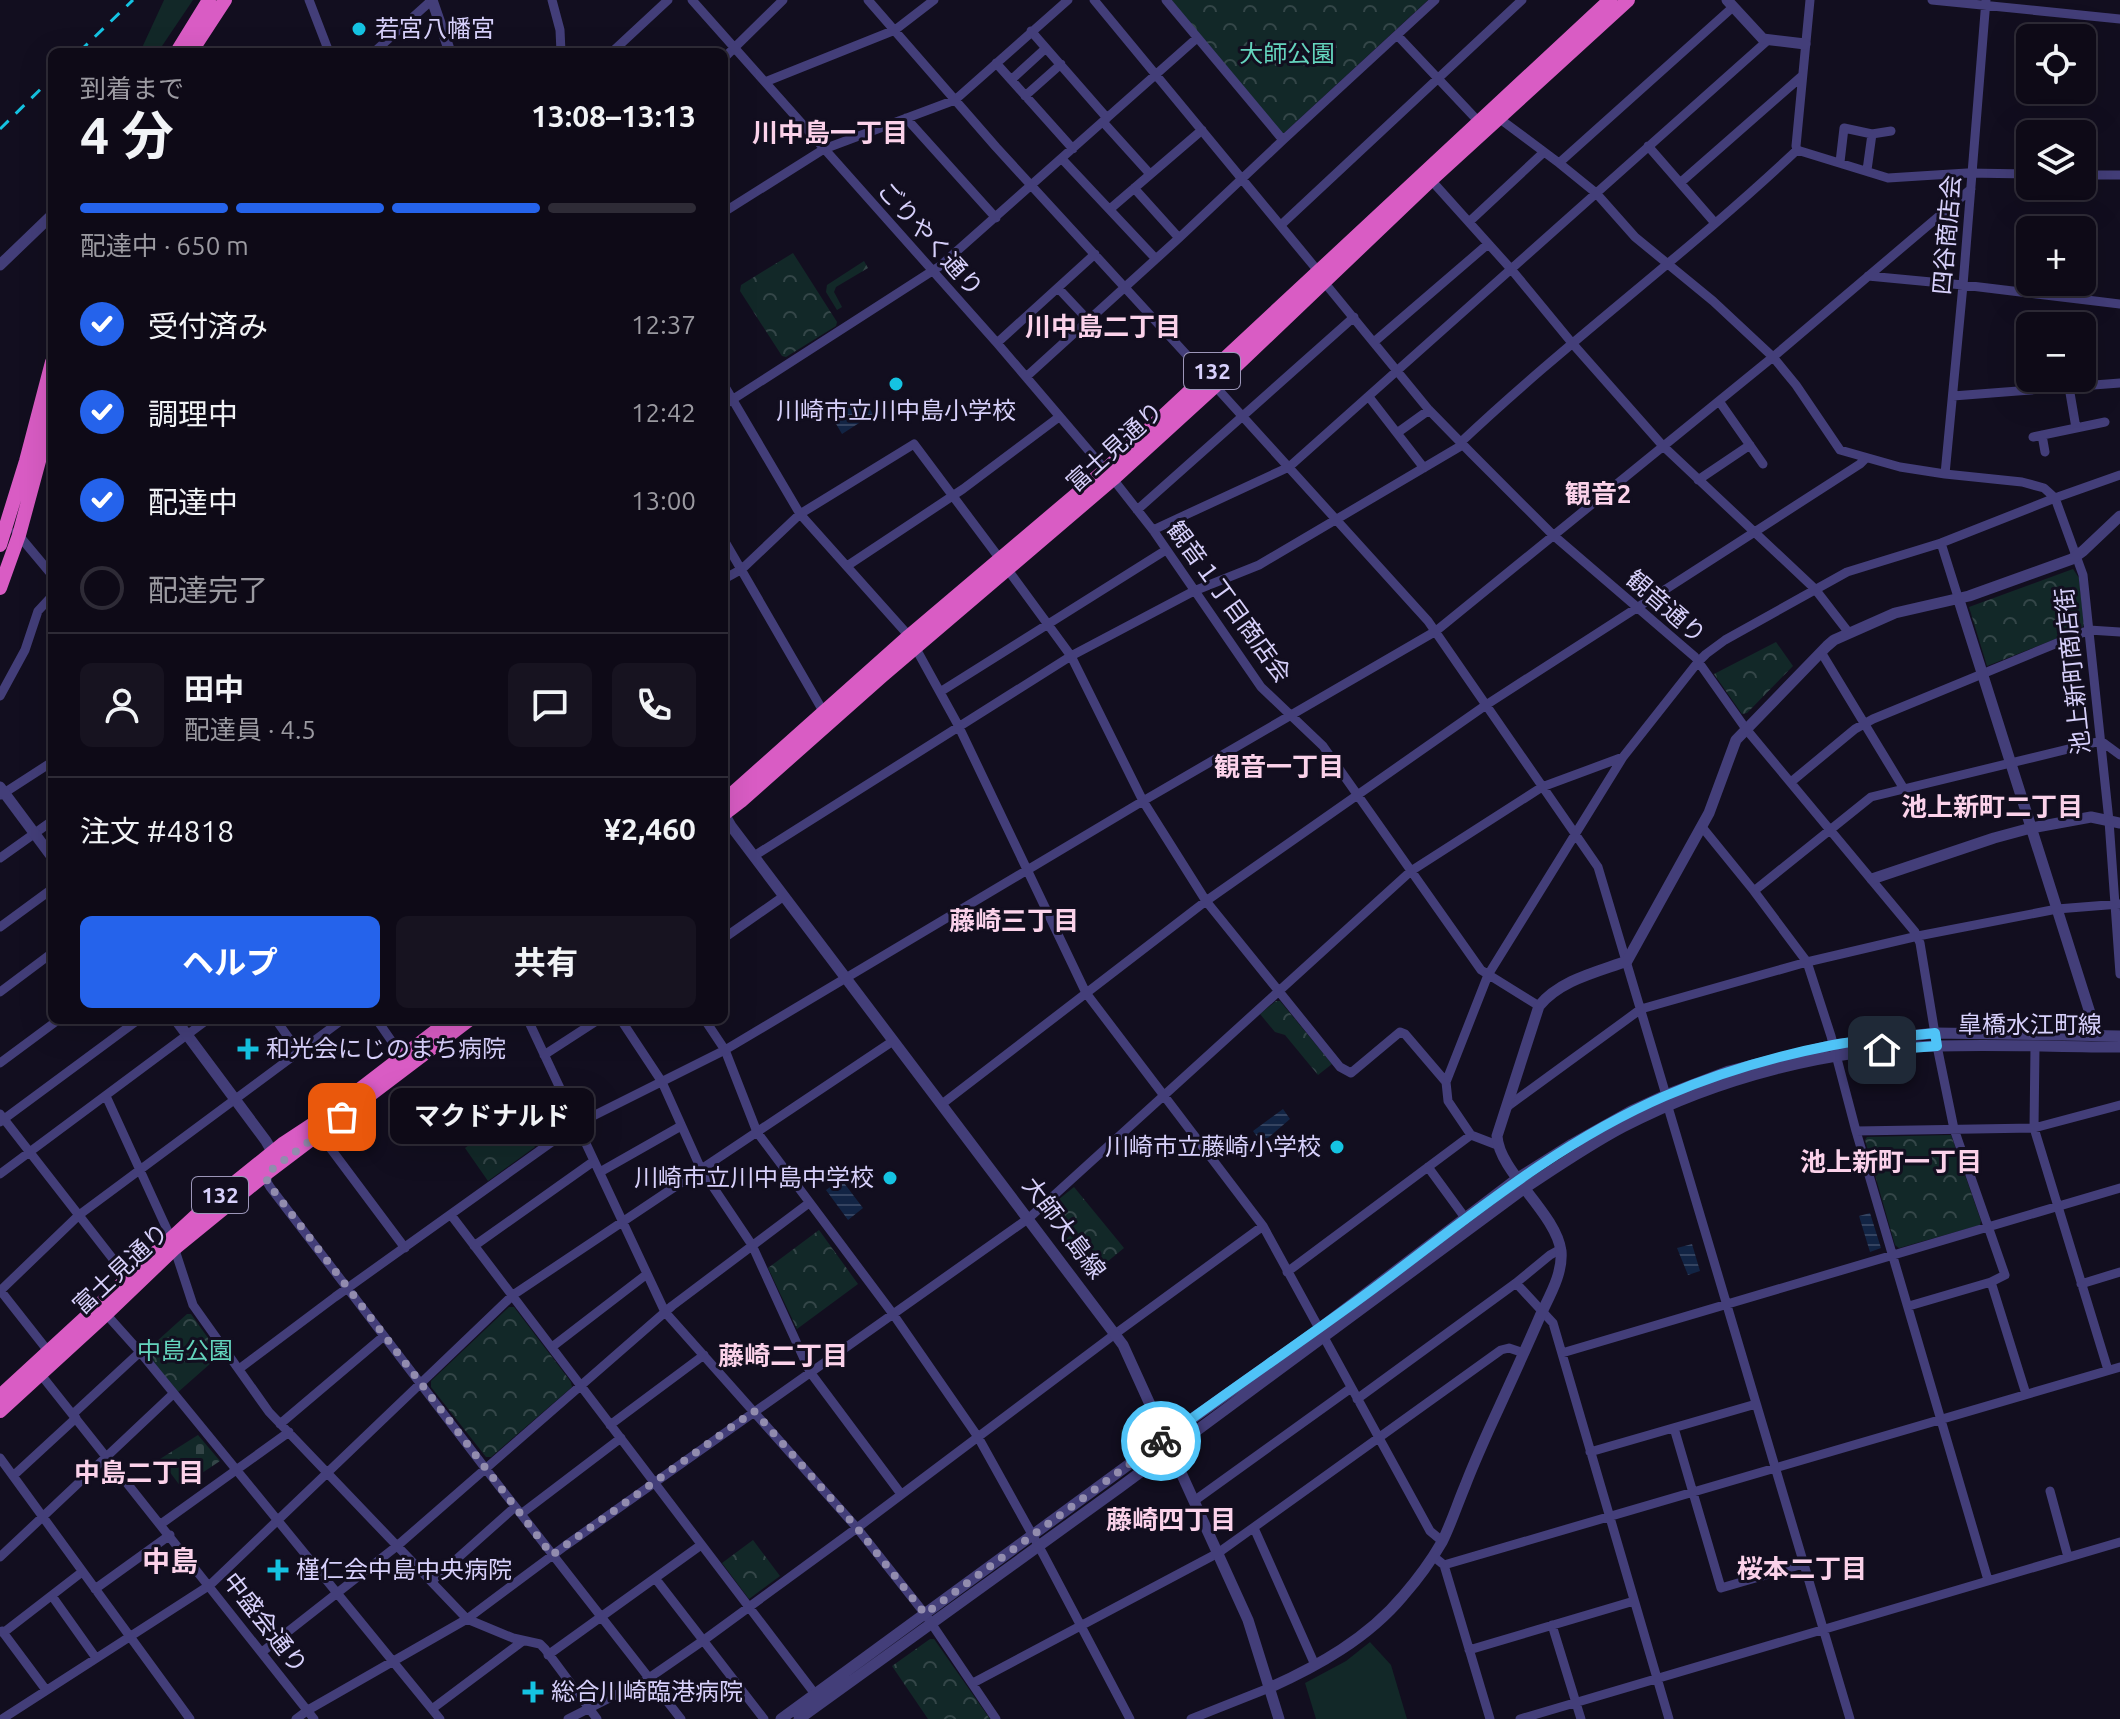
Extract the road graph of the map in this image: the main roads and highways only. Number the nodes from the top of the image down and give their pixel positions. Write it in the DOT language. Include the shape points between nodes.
graph roads {
  1 [pos="209,0"];
  2 [pos="225,0"];
  3 [pos="1610,0"];
  4 [pos="1628,0"];
  5 [pos="179,48"];
  6 [pos="194,48"];
  7 [pos="1321,276"];
  8 [pos="48,375"];
  9 [pos="48,428"];
  10 [pos="4,521"];
  11 [pos="0,545"];
  12 [pos="0,588"];
  13 [pos="913,642"];
  14 [pos="728,797"];
  15 [pos="728,811"];
  16 [pos="445,1024"];
  17 [pos="464,1024"];
  18 [pos="173,1243"];
  19 [pos="37,1369"];
  20 [pos="0,1396"];
  21 [pos="0,1411"];
  1 -- 5 [label="highway"];
  2 -- 6 [label="highway"];
  3 -- 7 [label="highway, 富士見通り / 132"];
  4 -- 7 [label="highway, 富士見通り / 132"];
  7 -- 13 [label="highway, 富士見通り / 132" via="1109,475"];
  8 -- 10 [label="highway"];
  9 -- 12 [label="highway"];
  10 -- 11 [label="highway"];
  13 -- 14 [label="highway, 富士見通り / 132" via="823,711"];
  13 -- 15 [label="highway, 富士見通り / 132"];
  16 -- 18 [label="highway, 富士見通り / 132" via="212,1201"];
  17 -- 18 [label="highway, 富士見通り / 132"];
  18 -- 19 [label="highway, 富士見通り / 132" via="106,1314"];
  18 -- 19 [label="highway, 富士見通り / 132" via="127,1277 48,1351"];
  19 -- 20 [label="highway, 富士見通り / 132"];
  19 -- 21 [label="highway, 富士見通り / 132"];
}
